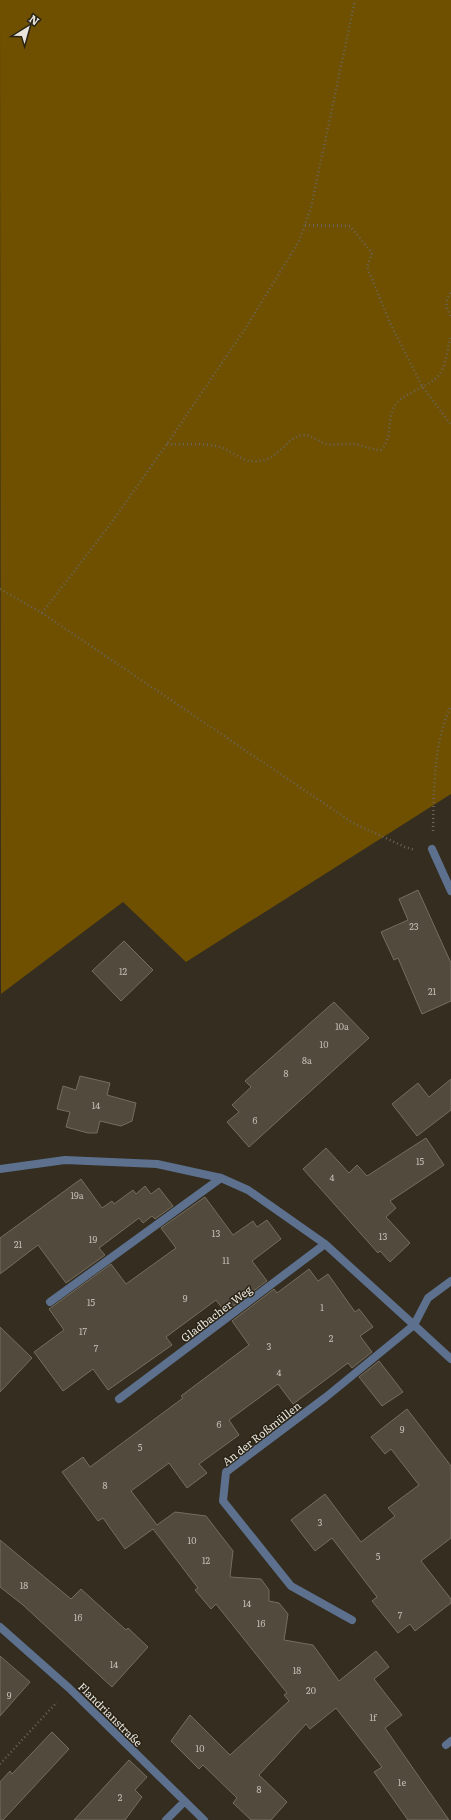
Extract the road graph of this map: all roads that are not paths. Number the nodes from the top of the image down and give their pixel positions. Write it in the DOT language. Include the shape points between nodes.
graph roads {
  1 [pos="432,849"];
  2 [pos="451,891"];
  3 [pos="0,1169"];
  4 [pos="221,1178"];
  5 [pos="325,1244"];
  6 [pos="451,1281"];
  7 [pos="50,1302"];
  8 [pos="414,1325"];
  9 [pos="451,1359"];
  10 [pos="119,1399"];
  11 [pos="352,1620"];
  12 [pos="0,1627"];
  13 [pos="184,1802"];
  14 [pos="166,1820"];
  15 [pos="204,1820"];
  1 -- 2 [label="street"];
  3 -- 4 [label="street" via="65,1160 142,1163"];
  4 -- 5 [label="street" via="248,1190"];
  4 -- 7 [label="street"];
  5 -- 8 [label="street"];
  5 -- 10 [label="street, Gladbacher Weg"];
  6 -- 8 [label="street" via="428,1298"];
  8 -- 9 [label="street"];
  8 -- 11 [label="street, An der Roßmüllen" via="326,1397 226,1472 223,1501 291,1586"];
  12 -- 13 [label="street, Flandrianstraße" via="69,1688"];
  13 -- 14 [label="street"];
  13 -- 15 [label="street, Flandrianstraße"];
}
